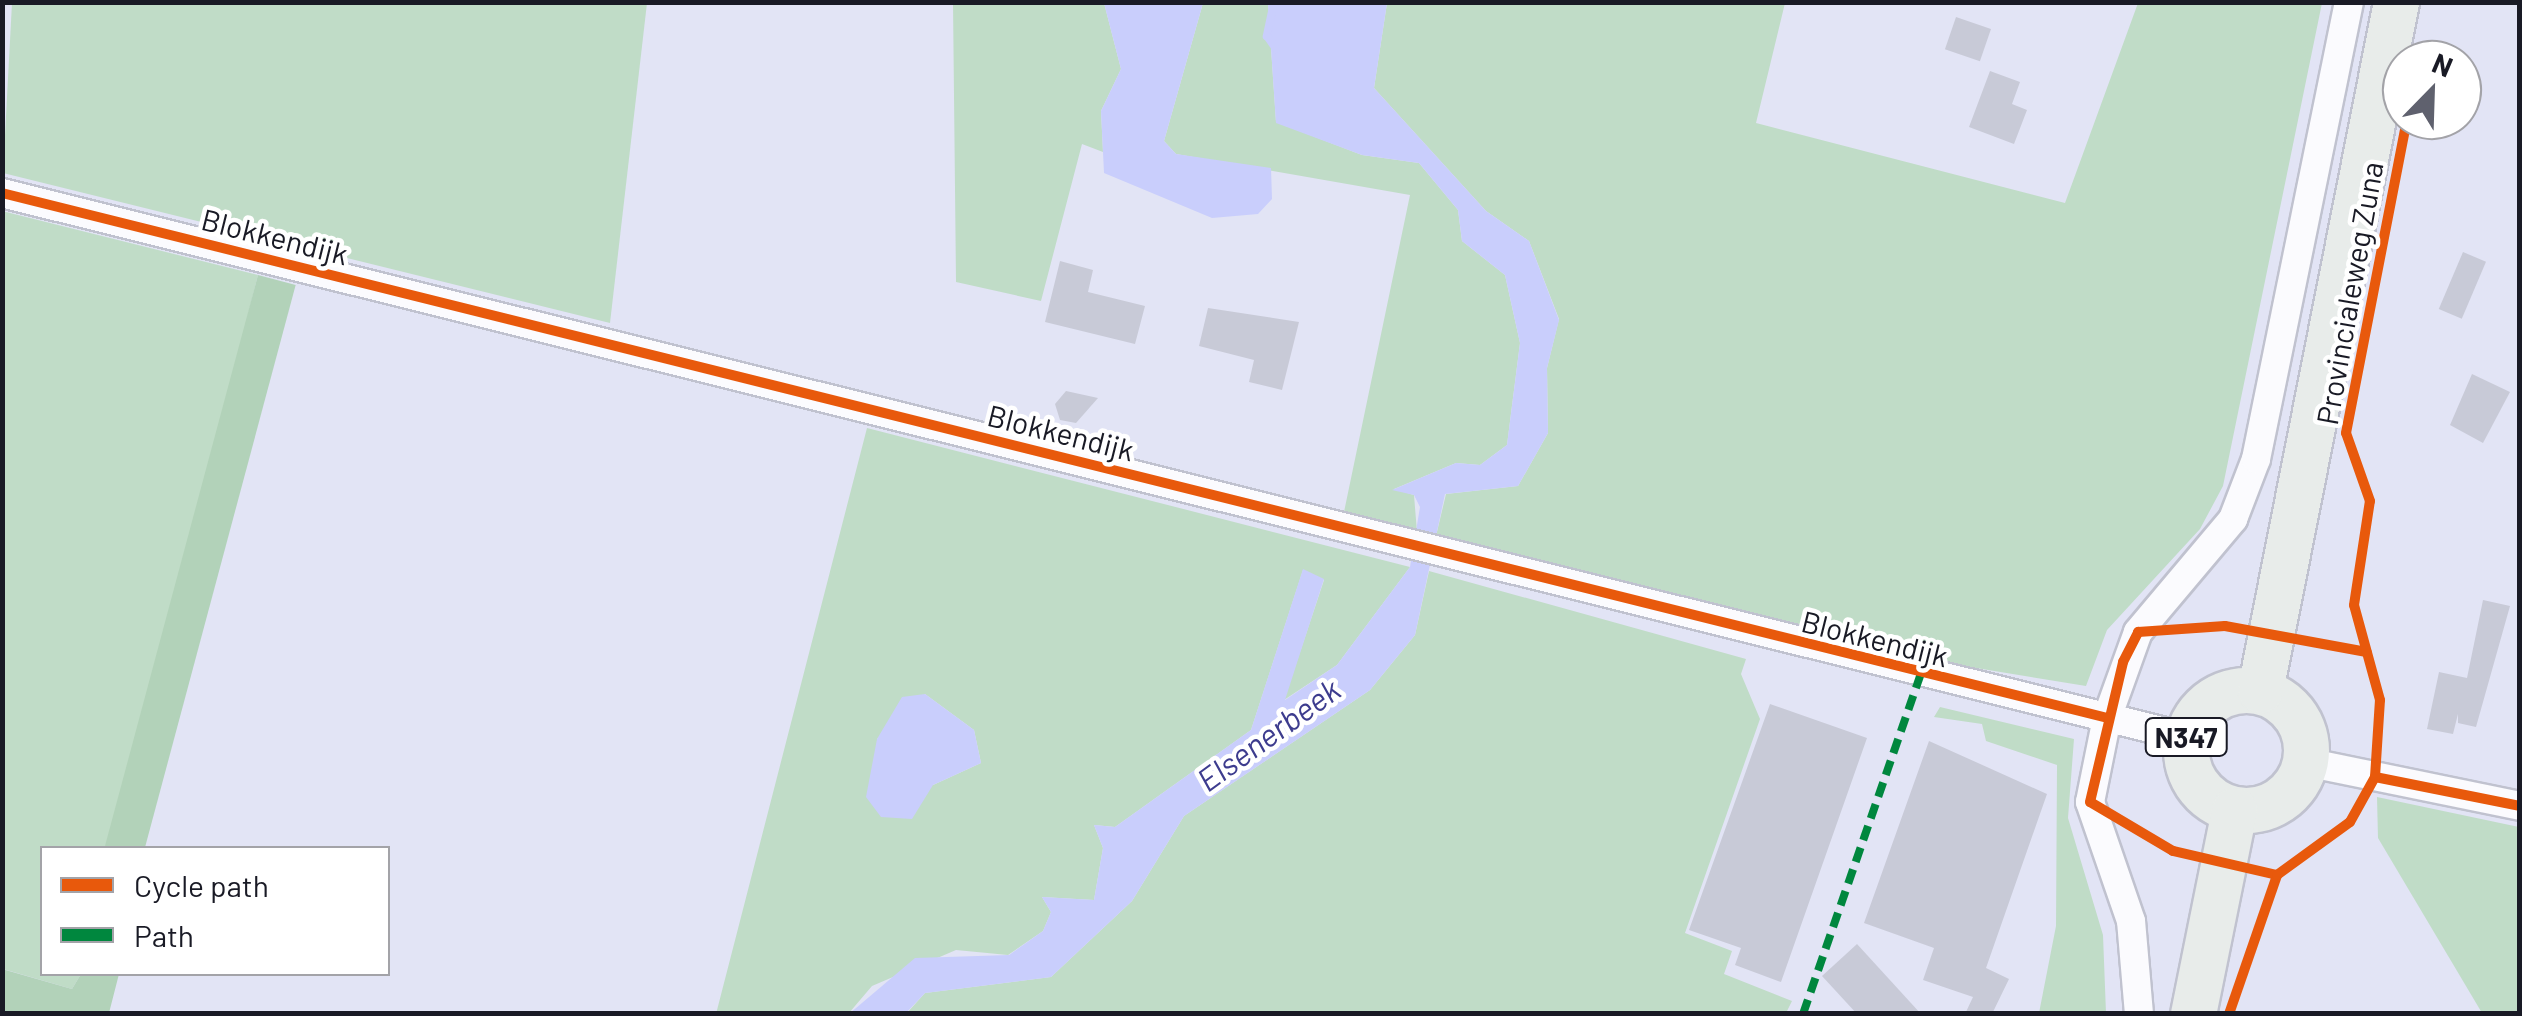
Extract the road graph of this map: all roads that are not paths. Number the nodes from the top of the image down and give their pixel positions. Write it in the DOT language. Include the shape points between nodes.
graph roads {
  1 [pos="2349,2"];
  2 [pos="2396,2"];
  3 [pos="2,193"];
  4 [pos="2260,690"];
  5 [pos="2108,718"];
  6 [pos="2186,737"];
  7 [pos="2306,762"];
  8 [pos="2520,806"];
  9 [pos="2234,810"];
  10 [pos="2138,1014"];
  11 [pos="2193,1014"];
  1 -- 5 [label="street, Provincialeweg Zuna" via="2256,459 2233,520 2138,632"];
  2 -- 4 [label="main road, Provincialeweg Zuna / N347"];
  3 -- 5 [label="street, Blokkendijk"];
  4 -- 6 [label="main road, N347" via="2209,701"];
  4 -- 7 [label="main road, N347" via="2292,710"];
  5 -- 6 [label="street, Blokkendijk"];
  5 -- 10 [label="street, Provincialeweg Zuna" via="2090,802 2131,921"];
  6 -- 9 [label="main road, N347" via="2192,779"];
  7 -- 8 [label="street"];
  7 -- 9 [label="main road" via="2283,798"];
  9 -- 11 [label="main road"];
}
